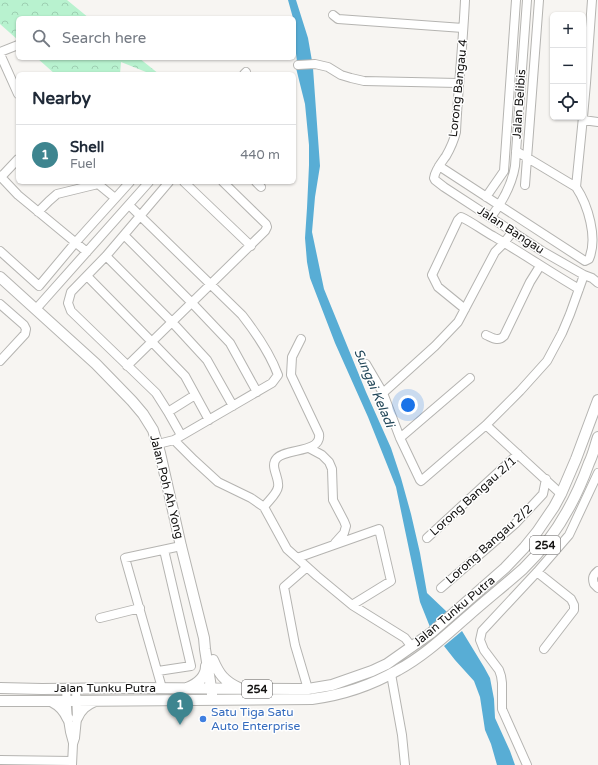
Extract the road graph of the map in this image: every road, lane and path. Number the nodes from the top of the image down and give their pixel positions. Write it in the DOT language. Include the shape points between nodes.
graph roads {
  1 [pos="465,0"];
  2 [pos="516,0"];
  3 [pos="527,0"];
  4 [pos="539,0"];
  5 [pos="592,0"];
  6 [pos="333,15"];
  7 [pos="594,17"];
  8 [pos="463,28"];
  9 [pos="16,46"];
  10 [pos="0,53"];
  11 [pos="298,65"];
  12 [pos="458,84"];
  13 [pos="16,89"];
  14 [pos="586,90"];
  15 [pos="586,119"];
  16 [pos="583,120"];
  17 [pos="598,122"];
  18 [pos="516,151"];
  19 [pos="527,157"];
  20 [pos="16,161"];
  21 [pos="438,169"];
  22 [pos="1,176"];
  23 [pos="128,184"];
  24 [pos="147,184"];
  25 [pos="167,184"];
  26 [pos="186,184"];
  27 [pos="225,184"];
  28 [pos="525,185"];
  29 [pos="576,187"];
  30 [pos="486,197"];
  31 [pos="115,198"];
  32 [pos="129,205"];
  33 [pos="500,206"];
  34 [pos="38,212"];
  35 [pos="140,216"];
  36 [pos="491,217"];
  37 [pos="513,231"];
  38 [pos="124,236"];
  39 [pos="75,243"];
  40 [pos="504,243"];
  41 [pos="251,246"];
  42 [pos="0,250"];
  43 [pos="87,252"];
  44 [pos="106,256"];
  45 [pos="540,266"];
  46 [pos="87,276"];
  47 [pos="0,277"];
  48 [pos="593,279"];
  49 [pos="211,285"];
  50 [pos="579,290"];
  51 [pos="192,303"];
  52 [pos="0,304"];
  53 [pos="36,309"];
  54 [pos="465,310"];
  55 [pos="172,322"];
  56 [pos="486,335"];
  57 [pos="301,339"];
  58 [pos="152,342"];
  59 [pos="0,361"];
  60 [pos="366,364"];
  61 [pos="127,366"];
  62 [pos="470,378"];
  63 [pos="257,392"];
  64 [pos="383,393"];
  65 [pos="195,395"];
  66 [pos="598,400"];
  67 [pos="233,406"];
  68 [pos="168,412"];
  69 [pos="209,420"];
  70 [pos="486,425"];
  71 [pos="181,435"];
  72 [pos="585,436"];
  73 [pos="320,438"];
  74 [pos="400,438"];
  75 [pos="174,440"];
  76 [pos="597,440"];
  77 [pos="158,444"];
  78 [pos="309,448"];
  79 [pos="518,454"];
  80 [pos="322,455"];
  81 [pos="598,473"];
  82 [pos="546,480"];
  83 [pos="561,494"];
  84 [pos="264,507"];
  85 [pos="427,538"];
  86 [pos="334,544"];
  87 [pos="181,546"];
  88 [pos="164,550"];
  89 [pos="297,558"];
  90 [pos="307,567"];
  91 [pos="537,572"];
  92 [pos="596,573"];
  93 [pos="441,588"];
  94 [pos="598,588"];
  95 [pos="352,605"];
  96 [pos="140,608"];
  97 [pos="100,618"];
  98 [pos="412,647"];
  99 [pos="544,649"];
  100 [pos="210,660"];
  101 [pos="158,671"];
  102 [pos="391,674"];
  103 [pos="0,688"];
  104 [pos="71,688"];
  105 [pos="162,688"];
  106 [pos="185,689"];
  107 [pos="216,689"];
  108 [pos="254,689"];
  109 [pos="308,689"];
  110 [pos="0,700"];
  111 [pos="101,700"];
  112 [pos="217,700"];
  113 [pos="51,701"];
  114 [pos="72,701"];
  115 [pos="73,719"];
  116 [pos="0,760"];
  117 [pos="21,763"];
  118 [pos="72,763"];
  119 [pos="405,765"];
  120 [pos="527,765"];
  1 -- 8 [label="street, Lorong Bangau 4"];
  2 -- 30 [label="street" via="504,171"];
  3 -- 18 [label="street, Jalan Belibis"];
  4 -- 19 [label="street"];
  5 -- 7 [label="street"];
  6 -- 8 [label="street" via="338,19"];
  7 -- 14 [label="street"];
  8 -- 12 [label="street, Lorong Bangau 4"];
  9 -- 10 [label="street"];
  10 -- 13 [label="street"];
  11 -- 12 [label="street" via="315,64 328,67 341,75 364,80"];
  12 -- 21 [label="street, Lorong Bangau 4" via="455,138"];
  15 -- 17 [label="street"];
  16 -- 29 [label="street"];
  18 -- 19 [label="street"];
  18 -- 33 [label="street, Jalan Belibis" via="512,182"];
  19 -- 28 [label="street"];
  19 -- 29 [label="street"];
  20 -- 22 [label="street"];
  21 -- 30 [label="street"];
  21 -- 36 [label="street, Jalan Bangau" via="435,180"];
  22 -- 34 [label="street"];
  23 -- 31 [label="street"];
  24 -- 32 [label="street"];
  25 -- 35 [label="street"];
  26 -- 41 [label="street"];
  27 -- 41 [label="street" via="266,224 265,231"];
  29 -- 33 [label="street" via="582,196 592,229 592,252 585,261"];
  30 -- 33 [label="street"];
  31 -- 34 [label="street" via="98,184 57,194"];
  31 -- 39 [label="street"];
  32 -- 35 [label="street"];
  32 -- 43 [label="street"];
  33 -- 36 [label="street, Jalan Belibis"];
  34 -- 39 [label="street"];
  35 -- 38 [label="street"];
  35 -- 49 [label="street"];
  36 -- 37 [label="street, Jalan Bangau"];
  37 -- 40 [label="street"];
  37 -- 48 [label="street, Jalan Bangau"];
  38 -- 44 [label="street"];
  38 -- 51 [label="street"];
  39 -- 42 [label="street" via="39,286"];
  39 -- 43 [label="street"];
  40 -- 45 [label="street"];
  40 -- 54 [label="street" via="495,252"];
  40 -- 54 [label="street" via="465,219 461,217 458,220 432,275 438,287"];
  41 -- 49 [label="street"];
  43 -- 53 [label="street"];
  44 -- 46 [label="street"];
  44 -- 55 [label="street"];
  45 -- 50 [label="street"];
  45 -- 56 [label="street" via="504,336 495,340"];
  46 -- 58 [label="street"];
  46 -- 61 [label="street" via="71,292 68,303 71,310"];
  47 -- 53 [label="main road, Jalan Poh Ah Yong"];
  48 -- 50 [label="street"];
  49 -- 51 [label="street"];
  49 -- 63 [label="street" via="242,315 274,364 278,375 272,384"];
  50 -- 70 [label="street" via="547,361"];
  51 -- 55 [label="street"];
  51 -- 63 [label="street" via="230,343"];
  52 -- 59 [label="street" via="24,325 26,330"];
  53 -- 77 [label="main road, Jalan Poh Ah Yong" via="132,401 153,430"];
  54 -- 64 [label="street" via="458,322 435,346"];
  55 -- 58 [label="street"];
  55 -- 67 [label="street" via="207,360"];
  57 -- 73 [label="street" via="292,357 291,375"];
  58 -- 61 [label="street"];
  58 -- 65 [label="street" via="184,376"];
  60 -- 64 [label="street"];
  61 -- 68 [label="street" via="156,393"];
  62 -- 74 [label="street"];
  63 -- 67 [label="street"];
  64 -- 74 [label="street"];
  65 -- 68 [label="street"];
  65 -- 69 [label="street"];
  66 -- 72 [label="main road, Jalan Tunku Putra / 254"];
  67 -- 69 [label="street"];
  68 -- 71 [label="street"];
  69 -- 71 [label="street"];
  70 -- 74 [label="street" via="421,481"];
  70 -- 79 [label="street"];
  71 -- 75 [label="street"];
  72 -- 76 [label="street"];
  72 -- 83 [label="main road, Jalan Tunku Putra / 254"];
  73 -- 78 [label="street" via="317,444"];
  73 -- 80 [label="street"];
  75 -- 77 [label="street"];
  75 -- 84 [label="street" via="218,482"];
  76 -- 102 [label="main road, Jalan Tunku Putra / 254" via="575,496 536,556 438,642"];
  77 -- 87 [label="main road, Jalan Poh Ah Yong"];
  78 -- 80 [label="street"];
  78 -- 84 [label="street" via="283,454 276,459 274,466 279,486"];
  79 -- 82 [label="street"];
  79 -- 85 [label="street, Lorong Bangau 2/1"];
  80 -- 86 [label="street" via="331,466 333,500 346,526 344,533"];
  81 -- 91 [label="street" via="569,535"];
  82 -- 83 [label="street"];
  82 -- 93 [label="street, Lorong Bangau 2/2" via="543,494 515,524"];
  83 -- 98 [label="main road, Jalan Tunku Putra / 254" via="524,548 454,614"];
  84 -- 89 [label="street" via="287,549"];
  86 -- 89 [label="street"];
  86 -- 95 [label="street" via="379,529 391,581"];
  87 -- 88 [label="street"];
  87 -- 100 [label="main road, Jalan Poh Ah Yong" via="204,638 209,647"];
  88 -- 96 [label="street" via="125,558"];
  88 -- 101 [label="street" via="191,666"];
  89 -- 90 [label="street"];
  90 -- 95 [label="street"];
  90 -- 109 [label="street" via="284,587 295,645"];
  91 -- 99 [label="street" via="571,599 574,605 574,610"];
  91 -- 120 [label="street" via="482,631 480,640 499,670 502,709"];
  92 -- 94 [label="street" via="592,580"];
  95 -- 98 [label="street" via="405,638"];
  96 -- 97 [label="street"];
  96 -- 101 [label="street"];
  98 -- 109 [label="main road, Jalan Tunku Putra / 254" via="388,664 372,671 332,685"];
  100 -- 106 [label="main road" via="201,679"];
  100 -- 107 [label="main road, Jalan Poh Ah Yong"];
  100 -- 108 [label="main road" via="226,681 239,688"];
  101 -- 105 [label="street"];
  102 -- 112 [label="main road, Jalan Tunku Putra / 254" via="352,691 328,697"];
  102 -- 119 [label="street"];
  103 -- 104 [label="main road, Jalan Tunku Putra / 254"];
  104 -- 105 [label="main road, Jalan Tunku Putra / 254"];
  104 -- 114 [label="street"];
  105 -- 106 [label="main road, Jalan Tunku Putra / 254"];
  106 -- 107 [label="main road, Jalan Tunku Putra / 254"];
  107 -- 108 [label="main road, Jalan Tunku Putra / 254"];
  107 -- 112 [label="main road, Jalan Poh Ah Yong"];
  108 -- 109 [label="main road, Jalan Tunku Putra / 254"];
  110 -- 113 [label="main road, Jalan Tunku Putra / 254"];
  111 -- 112 [label="main road, Jalan Tunku Putra / 254"];
  111 -- 114 [label="main road, Jalan Tunku Putra / 254"];
  111 -- 115 [label="main road" via="84,707"];
  113 -- 114 [label="main road, Jalan Tunku Putra / 254"];
  113 -- 115 [label="main road"];
  114 -- 115 [label="street"];
  115 -- 118 [label="street" via="69,731 73,744"];
  116 -- 117 [label="street"];
  117 -- 118 [label="street"];
}
